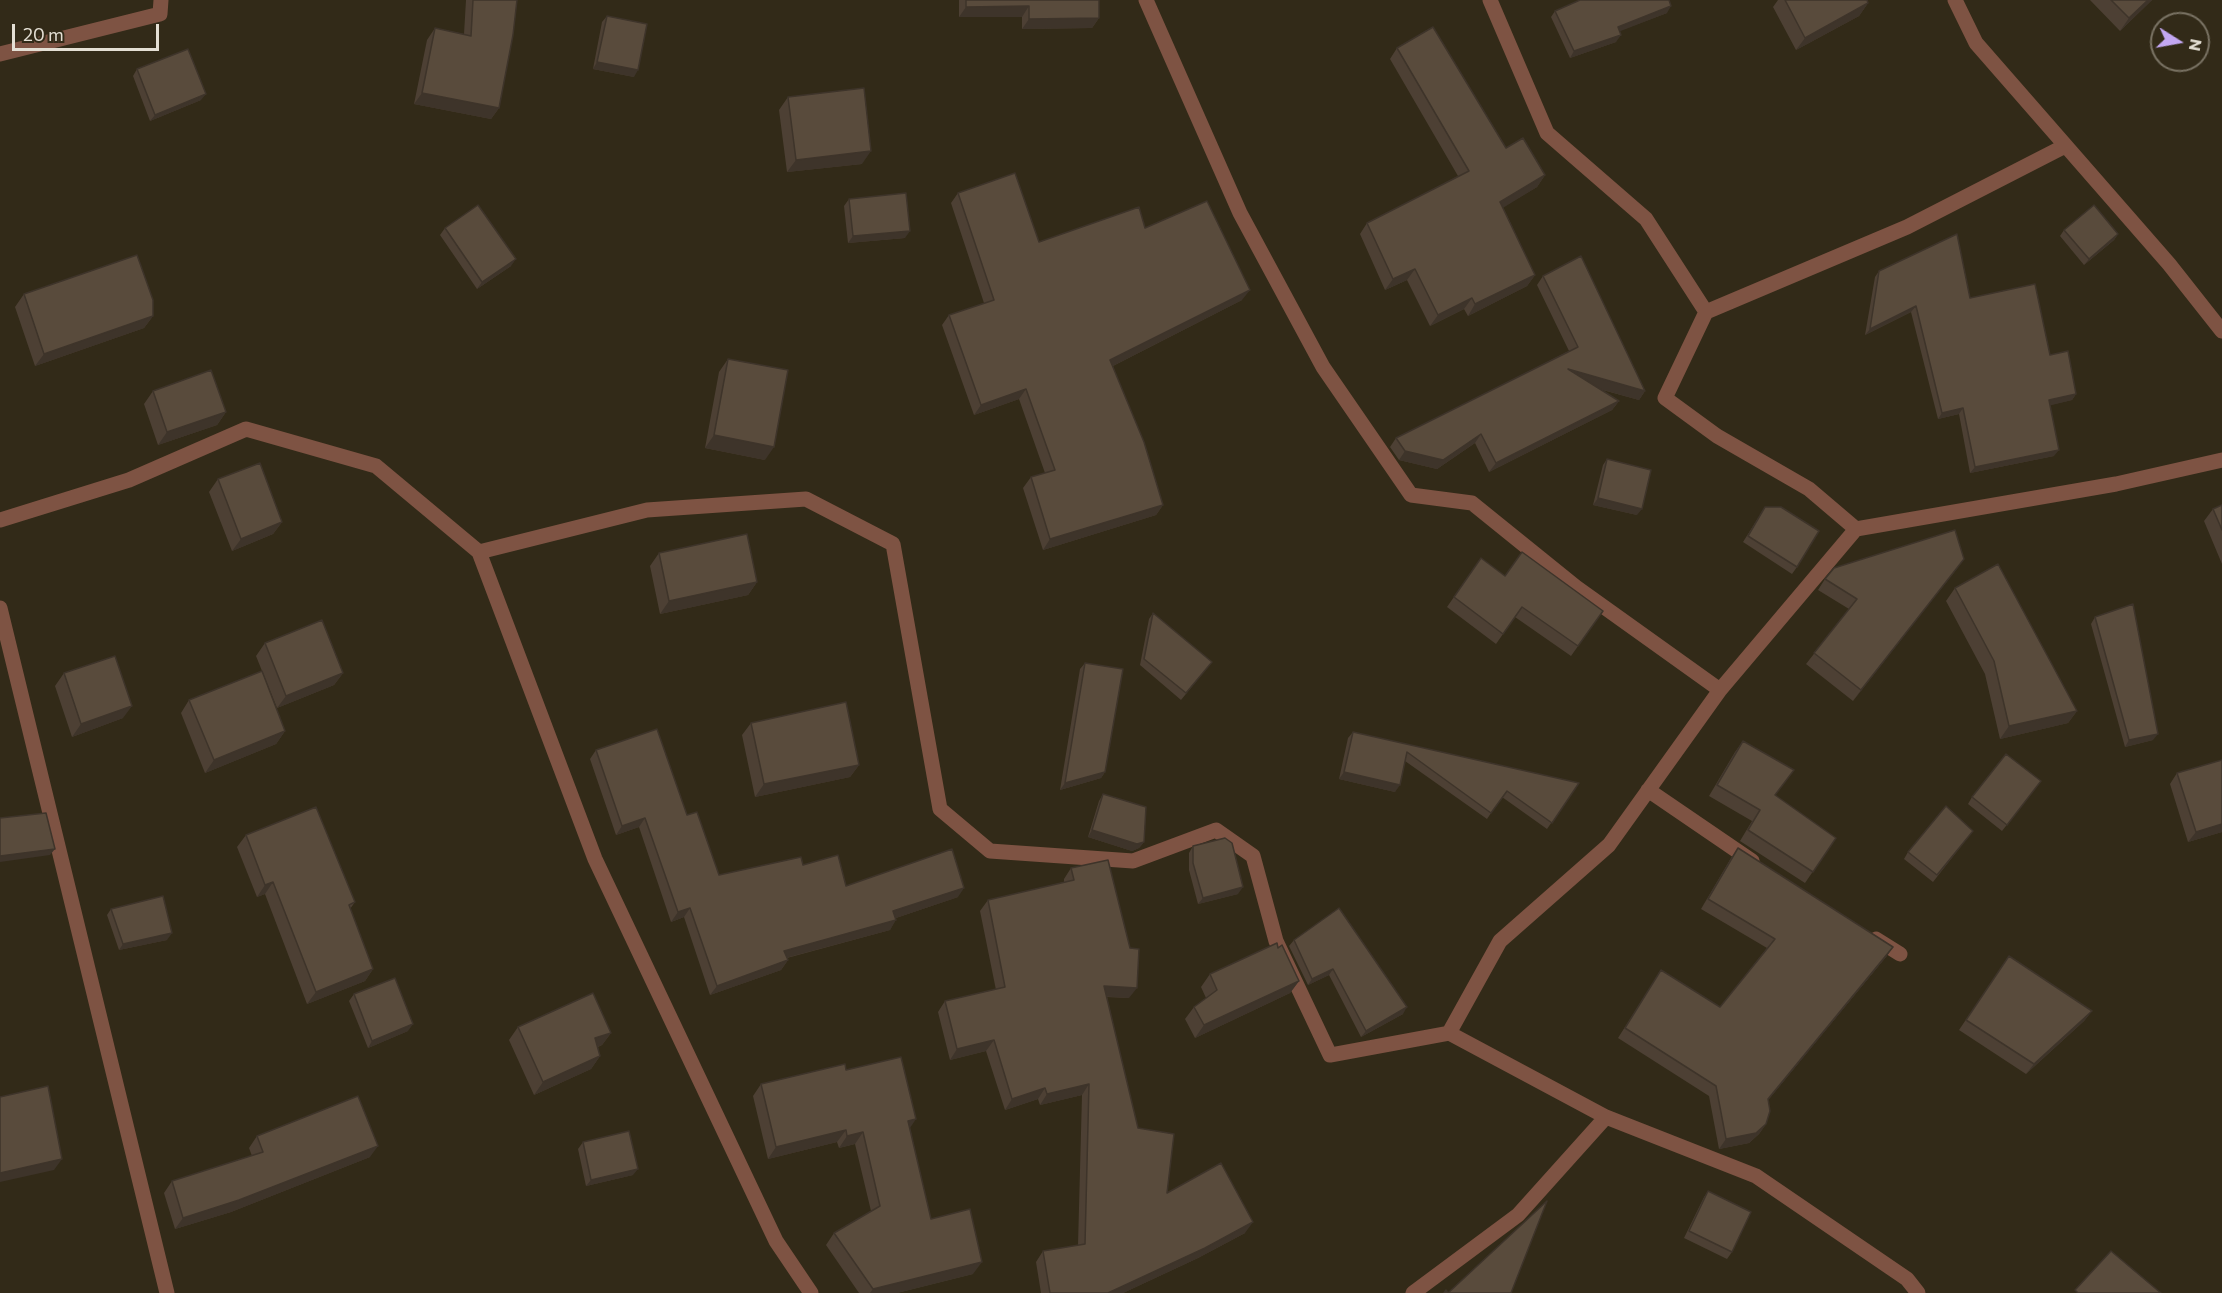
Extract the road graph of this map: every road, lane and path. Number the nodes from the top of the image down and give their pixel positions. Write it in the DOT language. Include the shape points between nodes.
graph roads {
  1 [pos="161,0"];
  2 [pos="1146,0"];
  3 [pos="1490,0"];
  4 [pos="1955,0"];
  5 [pos="0,54"];
  6 [pos="2065,146"];
  7 [pos="1706,312"];
  8 [pos="2222,331"];
  9 [pos="2222,460"];
  10 [pos="0,520"];
  11 [pos="1856,529"];
  12 [pos="479,552"];
  13 [pos="0,608"];
  14 [pos="1720,690"];
  15 [pos="1648,790"];
  16 [pos="1766,870"];
  17 [pos="1862,930"];
  18 [pos="1900,954"];
  19 [pos="1449,1033"];
  20 [pos="1606,1117"];
  21 [pos="167,1293"];
  22 [pos="812,1293"];
  23 [pos="1413,1293"];
  24 [pos="1918,1293"];
  1 -- 5 [label="street" via="160,14"];
  2 -- 14 [label="street" via="1240,213 1323,368 1411,495 1472,503 1576,587"];
  3 -- 7 [label="street" via="1547,133 1646,219"];
  4 -- 6 [label="street" via="1976,44"];
  6 -- 7 [label="street" via="1907,227"];
  6 -- 8 [label="street"];
  7 -- 11 [label="street" via="1665,398 1717,436 1809,489"];
  9 -- 11 [label="street" via="2116,484"];
  10 -- 12 [label="street" via="129,480 246,429 376,466"];
  11 -- 14 [label="street"];
  12 -- 19 [label="street" via="647,510 806,499 893,544 940,809 990,851 1133,861 1216,830 1253,856 1276,941 1330,1055"];
  12 -- 22 [label="street" via="595,859 776,1241"];
  13 -- 21 [label="street"];
  14 -- 15 [label="street"];
  15 -- 16 [label="street"];
  15 -- 19 [label="street" via="1609,845 1500,941"];
  17 -- 18 [label="street"];
  19 -- 20 [label="street"];
  20 -- 23 [label="street" via="1518,1215"];
  20 -- 24 [label="street" via="1756,1176 1907,1279"];
}
